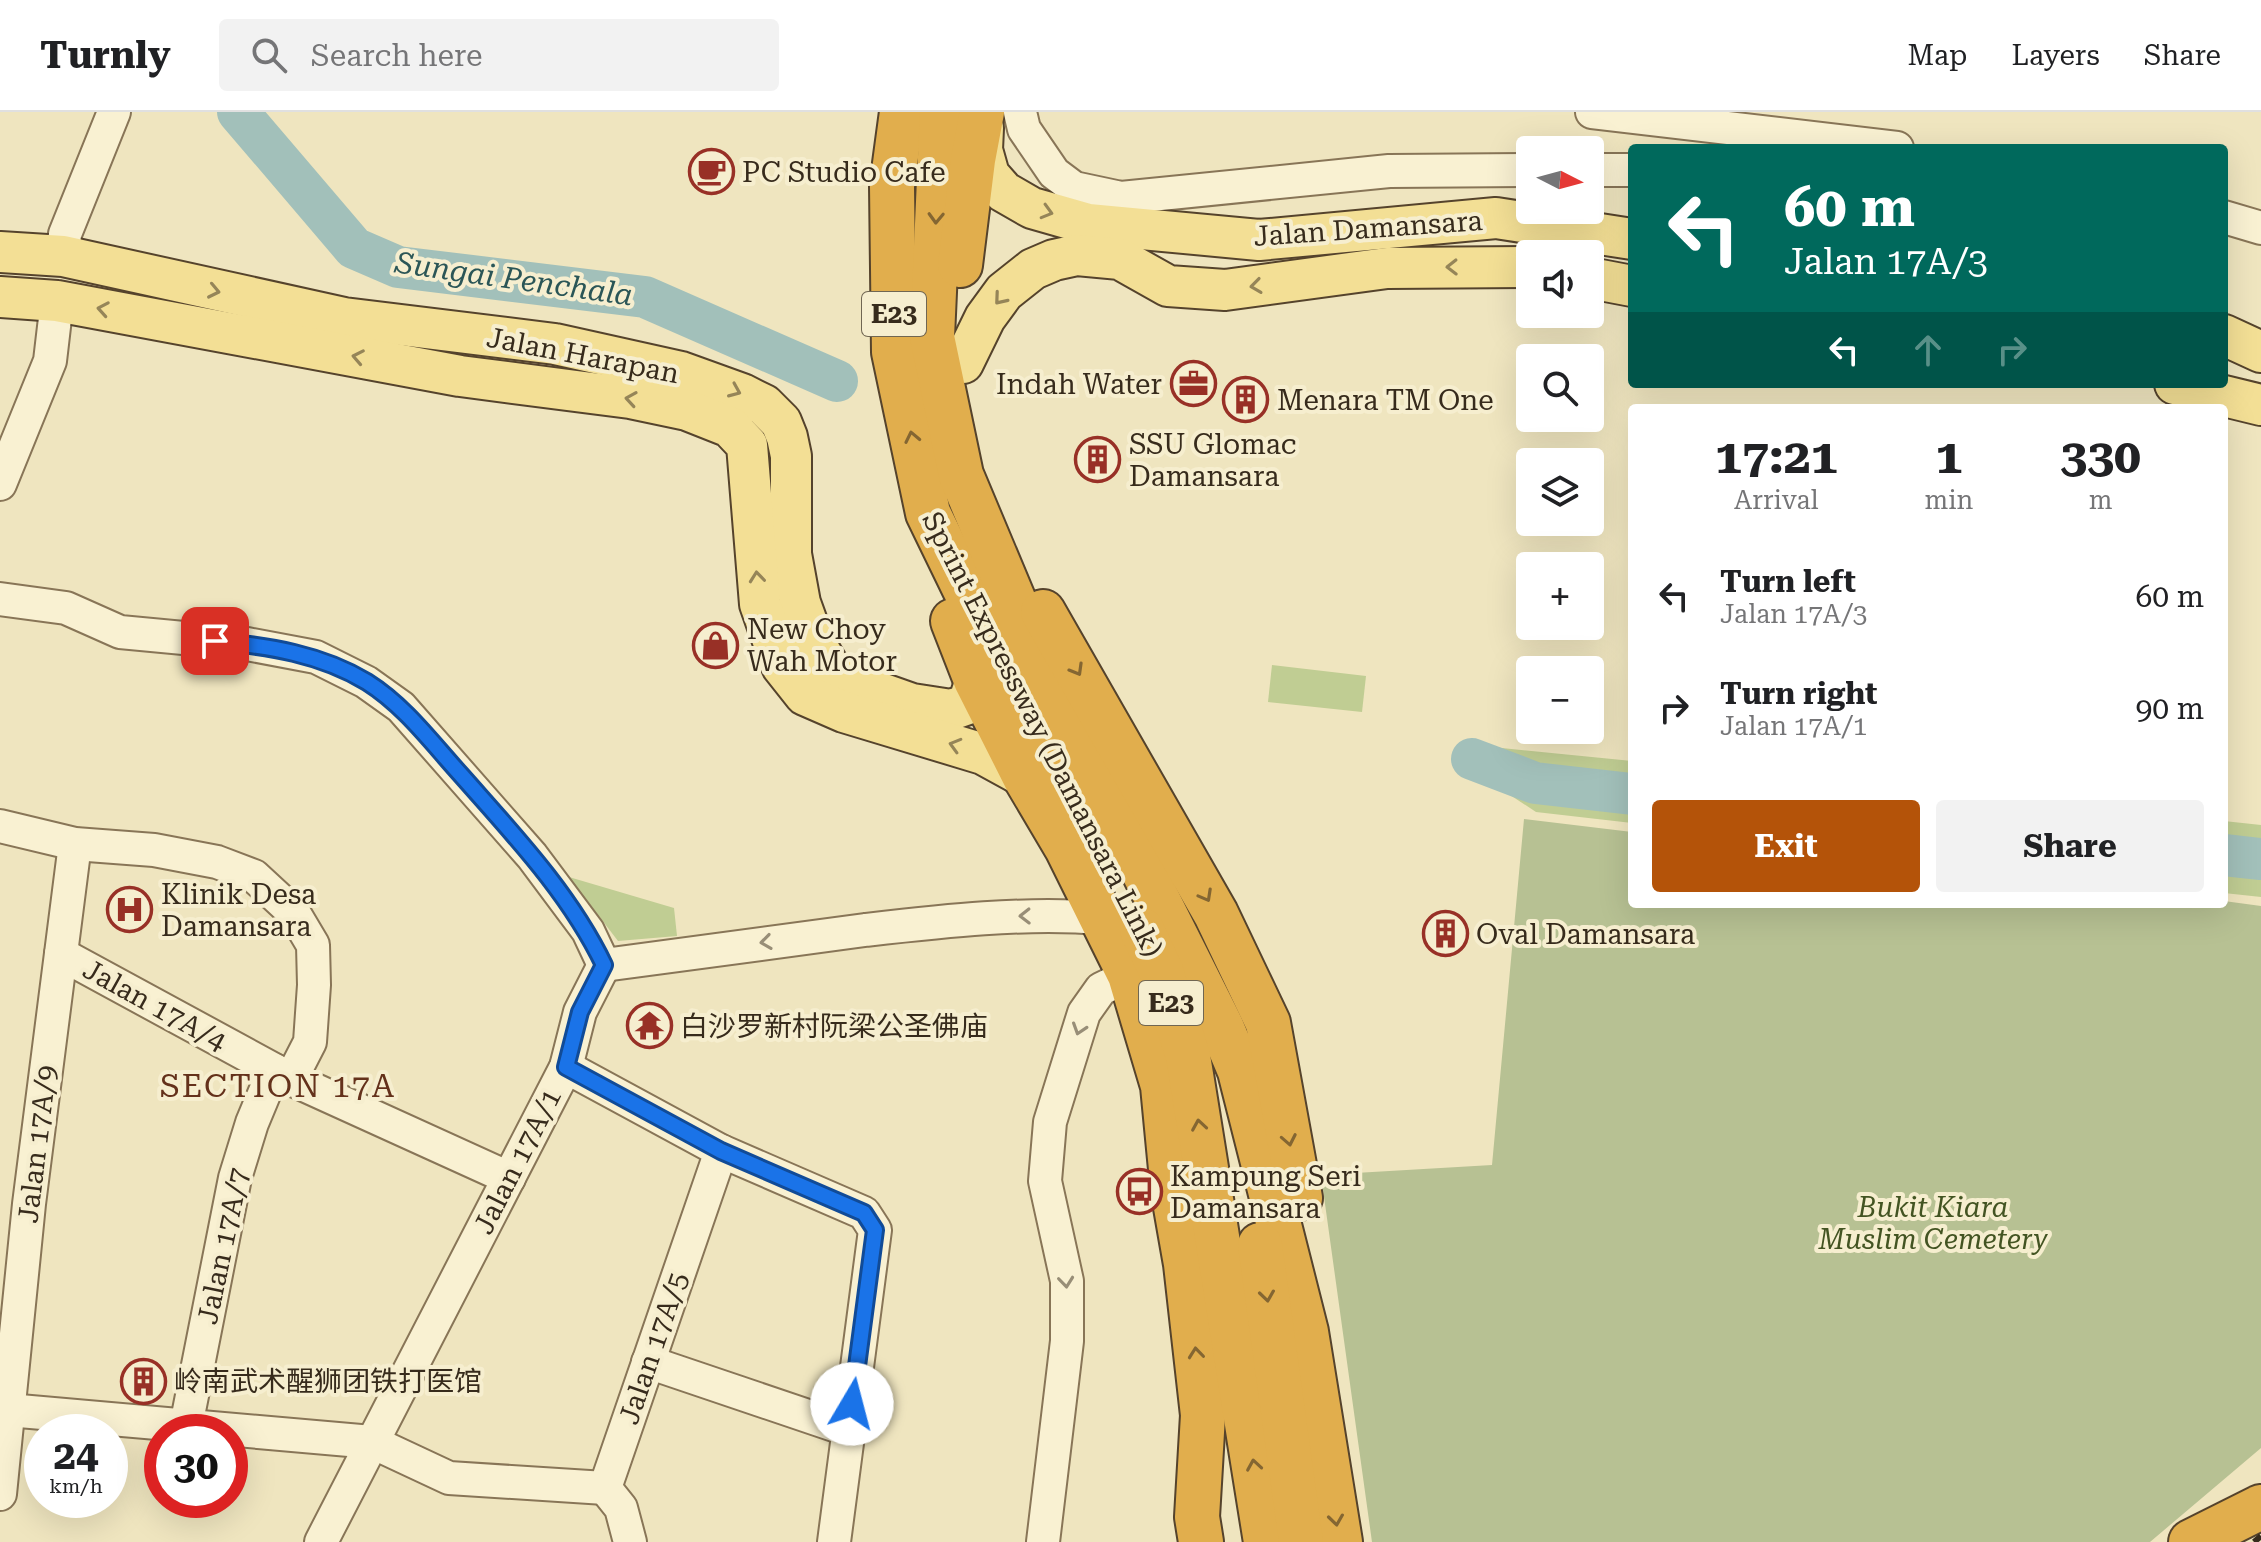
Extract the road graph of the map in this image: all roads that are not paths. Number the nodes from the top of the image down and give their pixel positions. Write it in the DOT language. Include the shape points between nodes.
graph roads {
  1 [pos="114,112"];
  2 [pos="902,112"];
  3 [pos="942,112"];
  4 [pos="983,112"];
  5 [pos="1020,112"];
  6 [pos="1592,112"];
  7 [pos="1863,144"];
  8 [pos="1516,170"];
  9 [pos="1608,170"];
  10 [pos="1628,178"];
  11 [pos="2228,218"];
  12 [pos="2261,228"];
  13 [pos="1628,238"];
  14 [pos="1259,240"];
  15 [pos="0,252"];
  16 [pos="63,256"];
  17 [pos="1120,259"];
  18 [pos="1516,267"];
  19 [pos="1604,281"];
  20 [pos="1628,285"];
  21 [pos="0,297"];
  22 [pos="57,301"];
  23 [pos="2228,337"];
  24 [pos="2261,352"];
  25 [pos="963,363"];
  26 [pos="2207,389"];
  27 [pos="2261,405"];
  28 [pos="0,484"];
  29 [pos="928,513"];
  30 [pos="0,599"];
  31 [pos="976,680"];
  32 [pos="1025,777"];
  33 [pos="0,826"];
  34 [pos="75,844"];
  35 [pos="1102,918"];
  36 [pos="61,954"];
  37 [pos="604,965"];
  38 [pos="1130,975"];
  39 [pos="1221,1026"];
  40 [pos="566,1067"];
  41 [pos="283,1075"];
  42 [pos="721,1151"];
  43 [pos="509,1178"];
  44 [pos="1306,1332"];
  45 [pos="648,1362"];
  46 [pos="8,1410"];
  47 [pos="188,1414"];
  48 [pos="144,1422"];
  49 [pos="849,1430"];
  50 [pos="248,1431"];
  51 [pos="372,1442"];
  52 [pos="605,1488"];
  53 [pos="0,1494"];
  54 [pos="2261,1507"];
  55 [pos="2261,1520"];
  56 [pos="1206,1536"];
  57 [pos="321,1542"];
  58 [pos="630,1542"];
  59 [pos="834,1542"];
  60 [pos="1043,1542"];
  61 [pos="1266,1542"];
  62 [pos="1301,1542"];
  63 [pos="1340,1542"];
  64 [pos="2191,1542"];
  65 [pos="2236,1542"];
  1 -- 16 [label="street" via="65,234"];
  29 -- 2 [label="highway, Sprint Expressway (Damansara Link) / E23, one-way" via="894,352 892,186"];
  3 -- 39 [label="highway, Sprint Expressway (Damansara Link) / E23, one-way" via="932,337 961,475 1044,673"];
  4 -- 14 [label="main road, Jalan Damansara, one-way" via="982,150 989,175 1004,192 1032,208 1088,224"];
  4 -- 25 [label="highway" via="960,264"];
  5 -- 8 [label="street" via="1024,129 1054,173 1074,188 1121,198 1389,171"];
  6 -- 7 [label="street"];
  9 -- 10 [label="street"];
  11 -- 12 [label="street"];
  13 -- 14 [label="main road, Jalan Damansara" via="1496,218"];
  14 -- 17 [label="main road" via="1223,250 1135,251"];
  15 -- 16 [label="main road, Jalan Harapan"];
  16 -- 31 [label="main road, Jalan Harapan, one-way" via="344,318 634,359 742,394 764,405 787,437 791,554 800,603 831,670 912,704 951,710 968,704"];
  18 -- 17 [label="main road, Jalan Damansara, one-way" via="1387,268 1225,290 1168,286"];
  17 -- 25 [label="main road, Jalan Damansara, one-way" via="1077,255 1033,269 1004,292"];
  19 -- 20 [label="main road"];
  21 -- 22 [label="main road"];
  22 -- 28 [label="street" via="50,361"];
  32 -- 22 [label="main road, one-way" via="983,754 805,695 782,666 760,604 747,445 730,427 687,410 630,398 460,376"];
  23 -- 24 [label="main road"];
  25 -- 44 [label="highway, one-way" via="998,505 1042,611 1216,914 1268,1023 1307,1233"];
  26 -- 27 [label="main road"];
  29 -- 31 [label="highway" via="953,622"];
  61 -- 29 [label="highway, Sprint Expressway (Damansara Link) / E23, one-way" via="1188,1056 1161,971 1115,870 995,651"];
  30 -- 37 [label="street" via="66,608 120,632 247,644 316,657 366,682 401,707 532,856 588,931"];
  31 -- 32 [label="highway"];
  32 -- 35 [label="highway"];
  33 -- 34 [label="street, Jalan 17A/7"];
  34 -- 36 [label="street, Jalan 17A/9"];
  34 -- 41 [label="street, Jalan 17A/7" via="217,862 254,876 294,913 313,945 314,985 310,1042"];
  35 -- 37 [label="street, one-way" via="979,917"];
  35 -- 38 [label="highway"];
  36 -- 41 [label="street, Jalan 17A/4"];
  36 -- 46 [label="street, Jalan 17A/9"];
  37 -- 40 [label="street, Jalan 17A/1" via="580,1012"];
  56 -- 38 [label="highway, one-way" via="1203,1415 1163,1086"];
  38 -- 60 [label="street, one-way" via="1101,989 1084,1013 1050,1122 1045,1181 1067,1281 1067,1341"];
  39 -- 44 [label="highway, Sprint Expressway (Damansara Link) / E23" via="1240,1071"];
  39 -- 62 [label="highway, one-way" via="1245,1138"];
  40 -- 42 [label="street"];
  40 -- 43 [label="street, Jalan 17A/1"];
  41 -- 43 [label="street, Jalan 17A/4"];
  41 -- 47 [label="street, Jalan 17A/7" via="252,1123 235,1178"];
  42 -- 45 [label="street, Jalan 17A/5"];
  42 -- 49 [label="street" via="864,1213 875,1230"];
  43 -- 51 [label="street, Jalan 17A/1"];
  44 -- 63 [label="highway, Sprint Expressway (Damansara Link) / E23, one-way"];
  45 -- 49 [label="street"];
  45 -- 52 [label="street, Jalan 17A/5"];
  46 -- 48 [label="street"];
  46 -- 53 [label="street, Jalan 17A/9"];
  49 -- 59 [label="street"];
  50 -- 51 [label="street"];
  51 -- 52 [label="street" via="449,1478"];
  51 -- 57 [label="street, Jalan 17A/1"];
  52 -- 58 [label="street" via="621,1508"];
  54 -- 64 [label="highway"];
  55 -- 65 [label="highway"];
}
